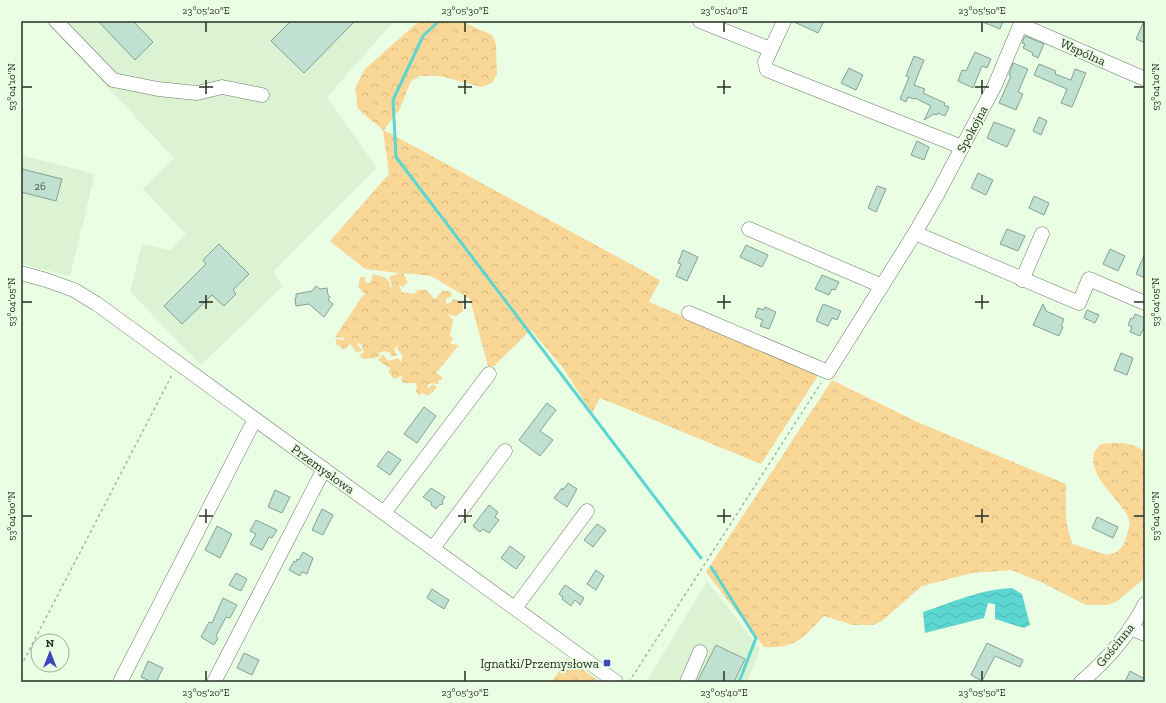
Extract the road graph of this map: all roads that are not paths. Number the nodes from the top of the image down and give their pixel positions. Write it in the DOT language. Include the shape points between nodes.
graph roads {
  1 [pos="56,21"];
  2 [pos="700,21"];
  3 [pos="784,21"];
  4 [pos="1022,23"];
  5 [pos="770,50"];
  6 [pos="1145,79"];
  7 [pos="262,95"];
  8 [pos="962,147"];
  9 [pos="749,228"];
  10 [pos="915,233"];
  11 [pos="1042,234"];
  12 [pos="21,273"];
  13 [pos="1022,280"];
  14 [pos="882,286"];
  15 [pos="1145,303"];
  16 [pos="688,313"];
  17 [pos="489,374"];
  18 [pos="255,419"];
  19 [pos="505,451"];
  20 [pos="324,469"];
  21 [pos="587,511"];
  22 [pos="384,513"];
  23 [pos="433,548"];
  24 [pos="1145,604"];
  25 [pos="514,608"];
  26 [pos="1130,628"];
  27 [pos="1145,634"];
  28 [pos="700,652"];
  29 [pos="120,682"];
  30 [pos="214,682"];
  31 [pos="616,682"];
  32 [pos="687,682"];
  33 [pos="1081,682"];
  1 -- 7 [label="street" via="113,80 158,89 197,93 222,87"];
  2 -- 5 [label="street"];
  3 -- 5 [label="street"];
  4 -- 6 [label="street, Wspólna"];
  4 -- 8 [label="street, Spokojna" via="995,85"];
  5 -- 8 [label="street" via="765,62 767,70"];
  8 -- 10 [label="street, Spokojna"];
  9 -- 14 [label="street"];
  10 -- 13 [label="street"];
  10 -- 14 [label="street, Spokojna"];
  11 -- 13 [label="street"];
  12 -- 18 [label="street, Przemysłowa" via="74,290 97,304"];
  13 -- 15 [label="street" via="1079,303 1089,279"];
  14 -- 16 [label="street, Spokojna" via="828,372"];
  17 -- 22 [label="street"];
  18 -- 20 [label="street, Przemysłowa"];
  18 -- 29 [label="street"];
  19 -- 23 [label="street"];
  20 -- 22 [label="street, Przemysłowa"];
  20 -- 30 [label="street"];
  21 -- 25 [label="street"];
  22 -- 23 [label="street, Przemysłowa"];
  23 -- 25 [label="street, Przemysłowa"];
  24 -- 26 [label="street, Gościnna"];
  25 -- 31 [label="street, Przemysłowa"];
  26 -- 27 [label="street"];
  26 -- 33 [label="street, Gościnna"];
  28 -- 32 [label="street"];
}
